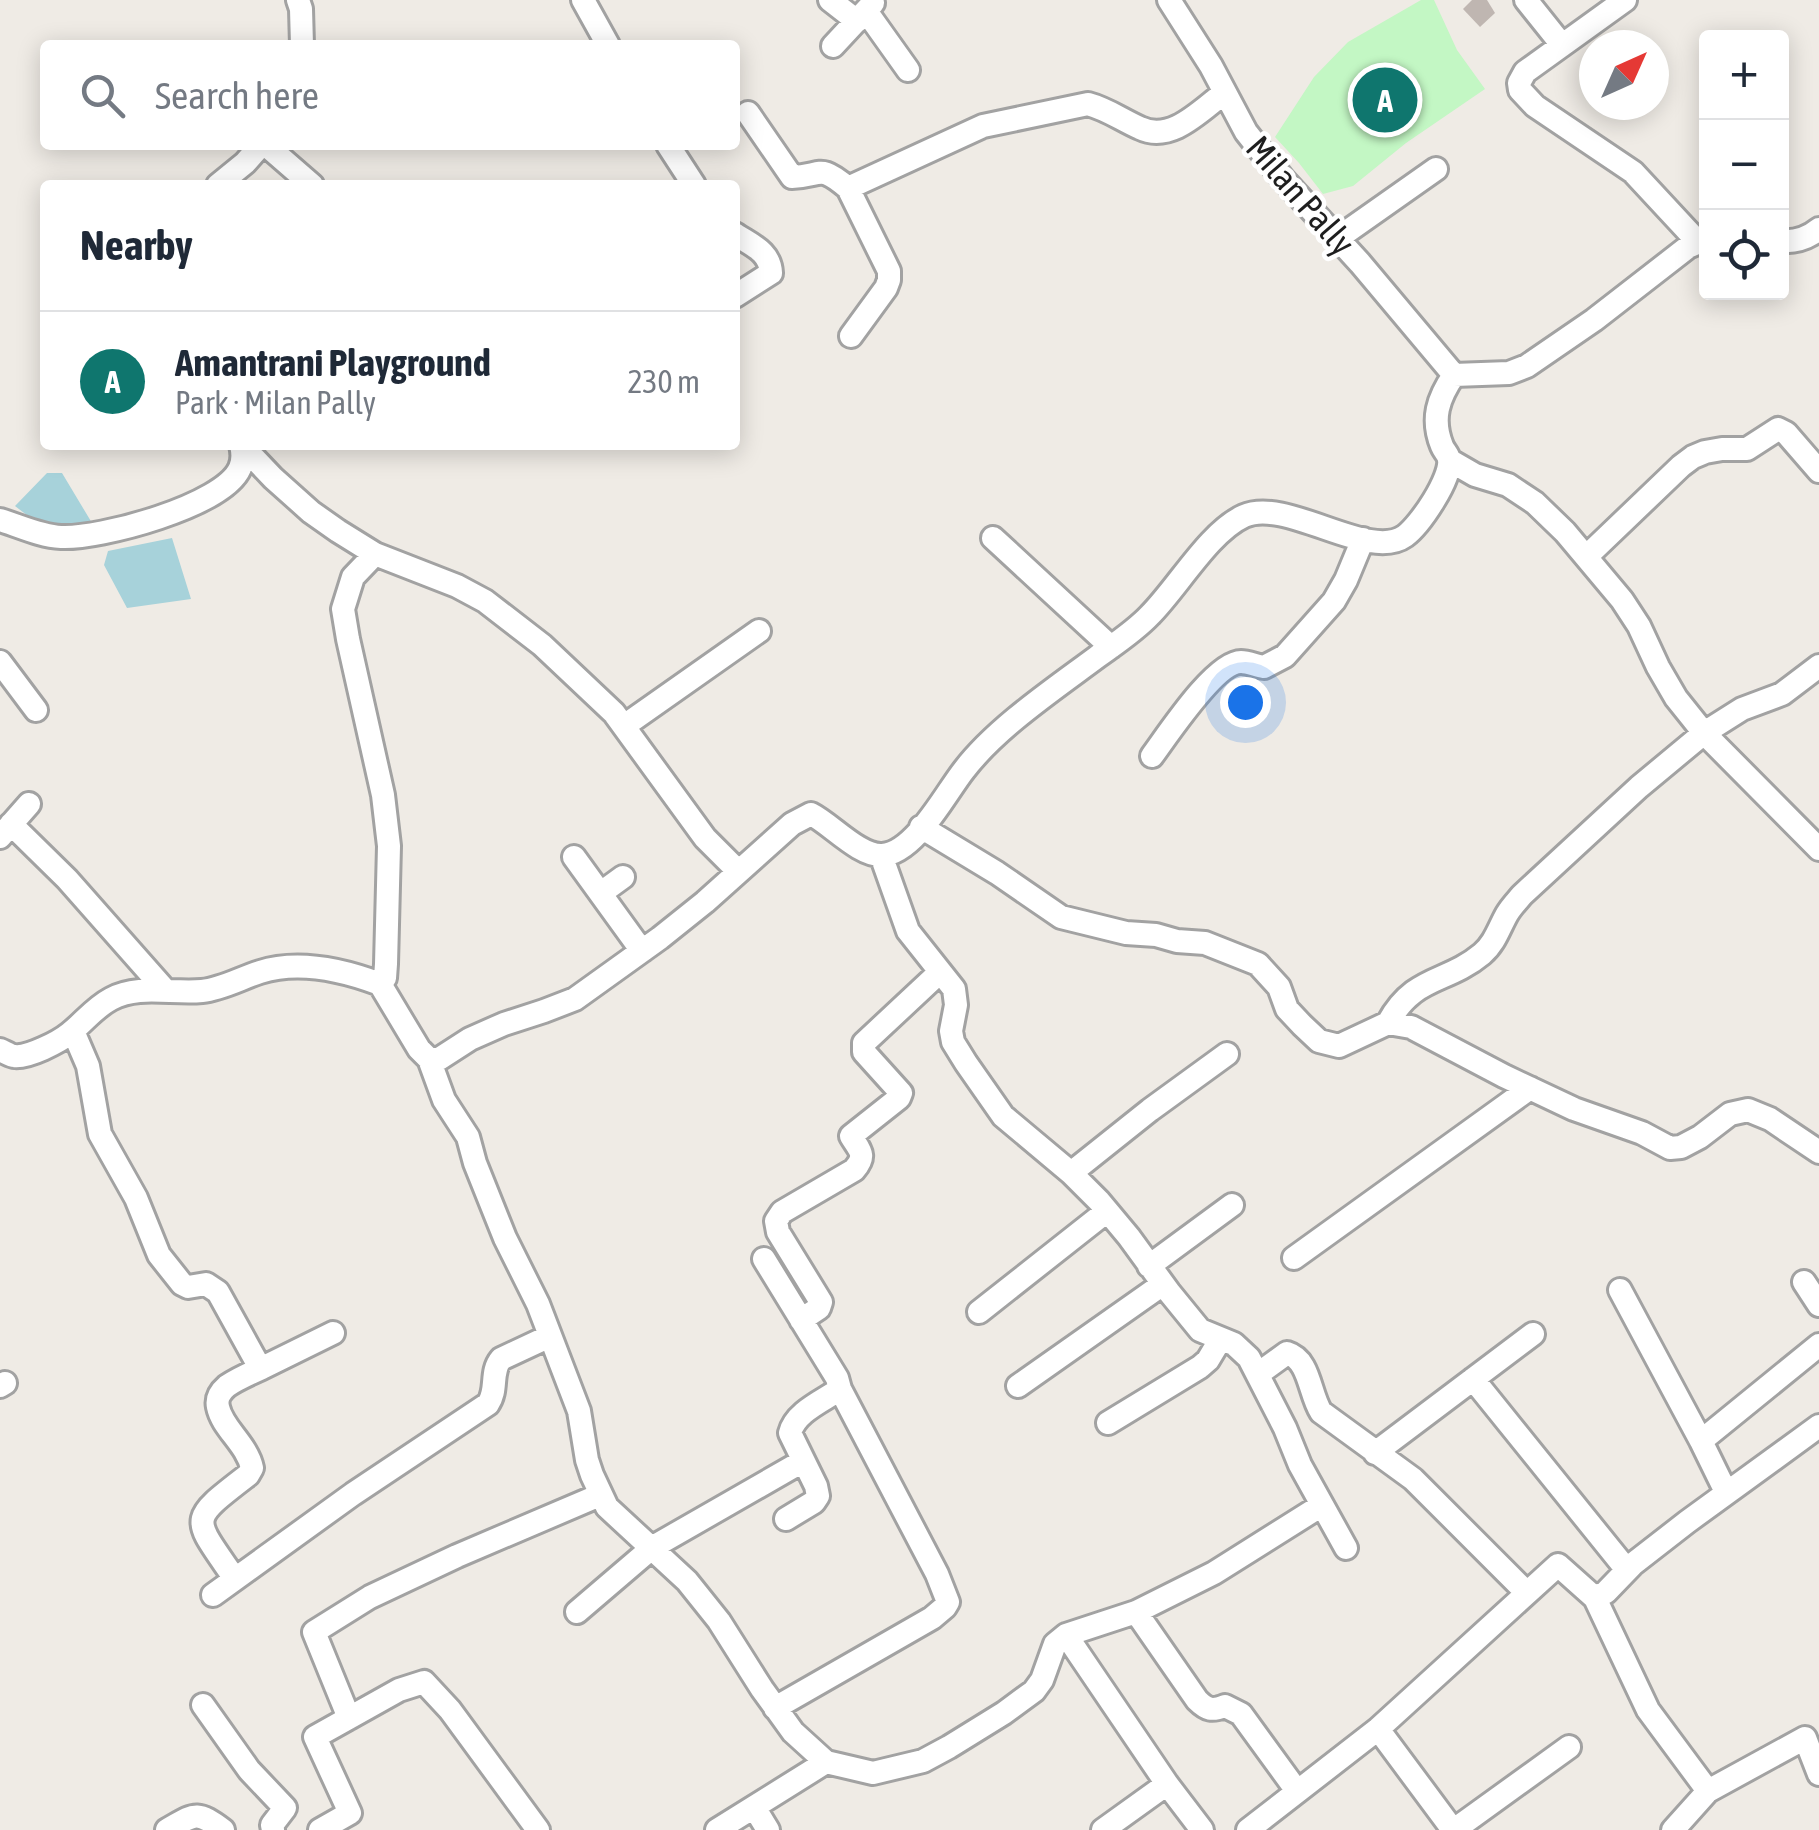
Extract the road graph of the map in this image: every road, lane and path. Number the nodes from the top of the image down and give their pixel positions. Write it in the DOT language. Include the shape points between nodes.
graph roads {
  1 [pos="298,0"];
  2 [pos="583,0"];
  3 [pos="830,0"];
  4 [pos="1169,0"];
  5 [pos="1526,0"];
  6 [pos="1625,0"];
  7 [pos="866,10"];
  8 [pos="302,40"];
  9 [pos="605,40"];
  10 [pos="833,46"];
  11 [pos="1562,46"];
  12 [pos="908,70"];
  13 [pos="1224,94"];
  14 [pos="748,113"];
  15 [pos="259,150"];
  16 [pos="270,150"];
  17 [pos="671,150"];
  18 [pos="1436,169"];
  19 [pos="224,180"];
  20 [pos="306,180"];
  21 [pos="691,180"];
  22 [pos="848,188"];
  23 [pos="1819,229"];
  24 [pos="740,237"];
  25 [pos="1699,237"];
  26 [pos="1338,238"];
  27 [pos="1699,242"];
  28 [pos="1789,242"];
  29 [pos="740,293"];
  30 [pos="850,336"];
  31 [pos="1454,376"];
  32 [pos="242,450"];
  33 [pos="245,450"];
  34 [pos="1450,460"];
  35 [pos="1819,471"];
  36 [pos="0,520"];
  37 [pos="994,538"];
  38 [pos="1363,539"];
  39 [pos="375,554"];
  40 [pos="1587,556"];
  41 [pos="759,632"];
  42 [pos="1111,647"];
  43 [pos="0,662"];
  44 [pos="1819,666"];
  45 [pos="36,710"];
  46 [pos="624,726"];
  47 [pos="1704,732"];
  48 [pos="1152,756"];
  49 [pos="28,804"];
  50 [pos="922,827"];
  51 [pos="6,831"];
  52 [pos="1819,850"];
  53 [pos="881,855"];
  54 [pos="574,857"];
  55 [pos="738,872"];
  56 [pos="622,876"];
  57 [pos="601,893"];
  58 [pos="642,951"];
  59 [pos="940,972"];
  60 [pos="380,984"];
  61 [pos="165,990"];
  62 [pos="1388,1023"];
  63 [pos="73,1031"];
  64 [pos="0,1050"];
  65 [pos="1228,1054"];
  66 [pos="429,1059"];
  67 [pos="1530,1088"];
  68 [pos="1819,1152"];
  69 [pos="1071,1173"];
  70 [pos="1232,1205"];
  71 [pos="1107,1211"];
  72 [pos="1294,1258"];
  73 [pos="764,1259"];
  74 [pos="1156,1275"];
  75 [pos="1804,1282"];
  76 [pos="1620,1290"];
  77 [pos="1819,1305"];
  78 [pos="979,1312"];
  79 [pos="801,1320"];
  80 [pos="333,1333"];
  81 [pos="1533,1334"];
  82 [pos="550,1336"];
  83 [pos="1220,1340"];
  84 [pos="1819,1345"];
  85 [pos="260,1368"];
  86 [pos="1258,1374"];
  87 [pos="1473,1379"];
  88 [pos="1018,1386"];
  89 [pos="840,1389"];
  90 [pos="1108,1423"];
  91 [pos="1819,1426"];
  92 [pos="1701,1441"];
  93 [pos="1375,1453"];
  94 [pos="803,1461"];
  95 [pos="1726,1492"];
  96 [pos="600,1495"];
  97 [pos="1322,1505"];
  98 [pos="786,1519"];
  99 [pos="653,1547"];
  100 [pos="1346,1548"];
  101 [pos="1628,1570"];
  102 [pos="235,1579"];
  103 [pos="1527,1593"];
  104 [pos="213,1595"];
  105 [pos="1595,1598"];
  106 [pos="577,1612"];
  107 [pos="1136,1612"];
  108 [pos="1066,1634"];
  109 [pos="202,1705"];
  110 [pos="776,1708"];
  111 [pos="349,1718"];
  112 [pos="1378,1728"];
  113 [pos="1568,1748"];
  114 [pos="826,1762"];
  115 [pos="1819,1774"];
  116 [pos="1167,1784"];
  117 [pos="1296,1791"];
  118 [pos="1708,1791"];
  119 [pos="754,1807"];
  120 [pos="1447,1828"];
  121 [pos="167,1830"];
  122 [pos="223,1830"];
  123 [pos="273,1830"];
  124 [pos="320,1830"];
  125 [pos="538,1830"];
  126 [pos="717,1830"];
  127 [pos="768,1830"];
  128 [pos="1103,1830"];
  129 [pos="1202,1830"];
  130 [pos="1248,1830"];
  131 [pos="1673,1830"];
  1 -- 8 [label="street"];
  2 -- 9 [label="street"];
  3 -- 7 [label="street"];
  4 -- 13 [label="street, Milan Pally"];
  5 -- 11 [label="street"];
  6 -- 11 [label="street"];
  7 -- 10 [label="street"];
  7 -- 12 [label="street"];
  11 -- 25 [label="street" via="1521,76 1526,98 1633,172"];
  13 -- 22 [label="street" via="1157,134 1088,104 983,126"];
  13 -- 26 [label="street, Milan Pally" via="1282,179"];
  14 -- 22 [label="street" via="792,176 823,171"];
  15 -- 19 [label="street"];
  16 -- 20 [label="street"];
  17 -- 21 [label="street"];
  18 -- 26 [label="street"];
  22 -- 30 [label="street" via="889,271 886,288"];
  23 -- 28 [label="street"];
  24 -- 29 [label="street" via="758,247 771,273"];
  26 -- 31 [label="street, Milan Pally"];
  27 -- 31 [label="street" via="1528,366"];
  31 -- 34 [label="street" via="1437,406 1436,428"];
  32 -- 36 [label="street" via="242,466 228,483 189,506 110,532 61,537"];
  33 -- 39 [label="street" via="312,512"];
  34 -- 38 [label="street" via="1433,504 1406,536 1378,543"];
  34 -- 40 [label="street" via="1535,503"];
  35 -- 40 [label="street" via="1778,429 1748,449 1705,452 1681,466"];
  37 -- 42 [label="street"];
  38 -- 42 [label="street" via="1261,512 1244,516 1207,547 1149,617"];
  38 -- 48 [label="street" via="1334,601 1285,656 1264,667 1230,664"];
  39 -- 46 [label="street" via="485,601 542,645"];
  39 -- 60 [label="street" via="352,577 343,609 389,846"];
  40 -- 47 [label="street"];
  41 -- 46 [label="street"];
  42 -- 50 [label="street" via="990,740"];
  43 -- 45 [label="street"];
  44 -- 47 [label="street" via="1782,694"];
  46 -- 55 [label="street" via="705,838"];
  47 -- 52 [label="street"];
  47 -- 62 [label="street" via="1522,895 1484,953 1407,995"];
  49 -- 51 [label="street"];
  50 -- 53 [label="street" via="902,849"];
  50 -- 62 [label="street" via="1060,917 1205,942 1258,964 1279,987 1287,1009 1319,1041 1339,1046"];
  51 -- 61 [label="street" via="67,879"];
  53 -- 55 [label="street" via="811,814"];
  53 -- 59 [label="street" via="908,931"];
  54 -- 57 [label="street"];
  55 -- 58 [label="street"];
  56 -- 57 [label="street"];
  57 -- 58 [label="street"];
  58 -- 66 [label="street" via="575,999"];
  59 -- 69 [label="street" via="954,989 951,1031 966,1064 1003,1116"];
  59 -- 79 [label="street" via="864,1043 864,1052 900,1093 851,1136 861,1162 776,1222 821,1302"];
  60 -- 61 [label="street" via="288,966 202,991"];
  60 -- 66 [label="street"];
  61 -- 63 [label="street" via="114,997"];
  62 -- 67 [label="street" via="1412,1027"];
  63 -- 64 [label="street" via="28,1054"];
  63 -- 85 [label="street" via="88,1066 100,1134 160,1254 182,1284 206,1284 218,1292"];
  65 -- 69 [label="street"];
  66 -- 82 [label="street"];
  67 -- 68 [label="street" via="1670,1148 1748,1110"];
  67 -- 72 [label="street"];
  69 -- 71 [label="street"];
  70 -- 74 [label="street"];
  71 -- 74 [label="street"];
  71 -- 78 [label="street"];
  73 -- 79 [label="street"];
  74 -- 83 [label="street" via="1200,1330"];
  74 -- 88 [label="street"];
  75 -- 77 [label="street"];
  76 -- 92 [label="street"];
  79 -- 89 [label="street"];
  80 -- 85 [label="street"];
  81 -- 87 [label="street"];
  82 -- 96 [label="street" via="579,1411"];
  82 -- 102 [label="street" via="496,1364 488,1404"];
  83 -- 86 [label="street" via="1234,1344"];
  83 -- 90 [label="street" via="1200,1367"];
  84 -- 92 [label="street"];
  85 -- 102 [label="street" via="226,1387 217,1400 252,1468 202,1514 209,1542"];
  86 -- 93 [label="street" via="1287,1353 1295,1355 1321,1412"];
  86 -- 97 [label="street"];
  87 -- 93 [label="street"];
  87 -- 101 [label="street"];
  89 -- 94 [label="street" via="792,1424"];
  89 -- 110 [label="street" via="948,1602 932,1618"];
  91 -- 95 [label="street"];
  92 -- 95 [label="street"];
  93 -- 103 [label="street" via="1413,1480"];
  94 -- 98 [label="street" via="818,1496"];
  94 -- 99 [label="street"];
  95 -- 101 [label="street"];
  96 -- 99 [label="street"];
  96 -- 111 [label="street" via="370,1597 314,1632"];
  97 -- 100 [label="street"];
  97 -- 107 [label="street" via="1214,1573"];
  99 -- 106 [label="street"];
  99 -- 110 [label="street" via="708,1605"];
  101 -- 105 [label="street"];
  102 -- 104 [label="street"];
  103 -- 105 [label="street" via="1558,1565"];
  103 -- 112 [label="street"];
  105 -- 118 [label="street" via="1648,1710"];
  107 -- 108 [label="street"];
  107 -- 117 [label="street" via="1197,1700 1205,1708 1225,1706 1240,1714"];
  108 -- 114 [label="street" via="1034,1691 949,1748 873,1773"];
  108 -- 116 [label="street"];
  109 -- 123 [label="street" via="284,1808"];
  110 -- 114 [label="street"];
  111 -- 124 [label="street" via="314,1737 350,1813"];
  111 -- 125 [label="street" via="424,1682"];
  112 -- 117 [label="street"];
  112 -- 120 [label="street"];
  113 -- 120 [label="street"];
  114 -- 119 [label="street"];
  115 -- 118 [label="street" via="1805,1738"];
  116 -- 128 [label="street"];
  116 -- 129 [label="street"];
  117 -- 130 [label="street"];
  118 -- 131 [label="street"];
  119 -- 126 [label="street"];
  119 -- 127 [label="street"];
  121 -- 122 [label="street" via="195,1815"];
}
